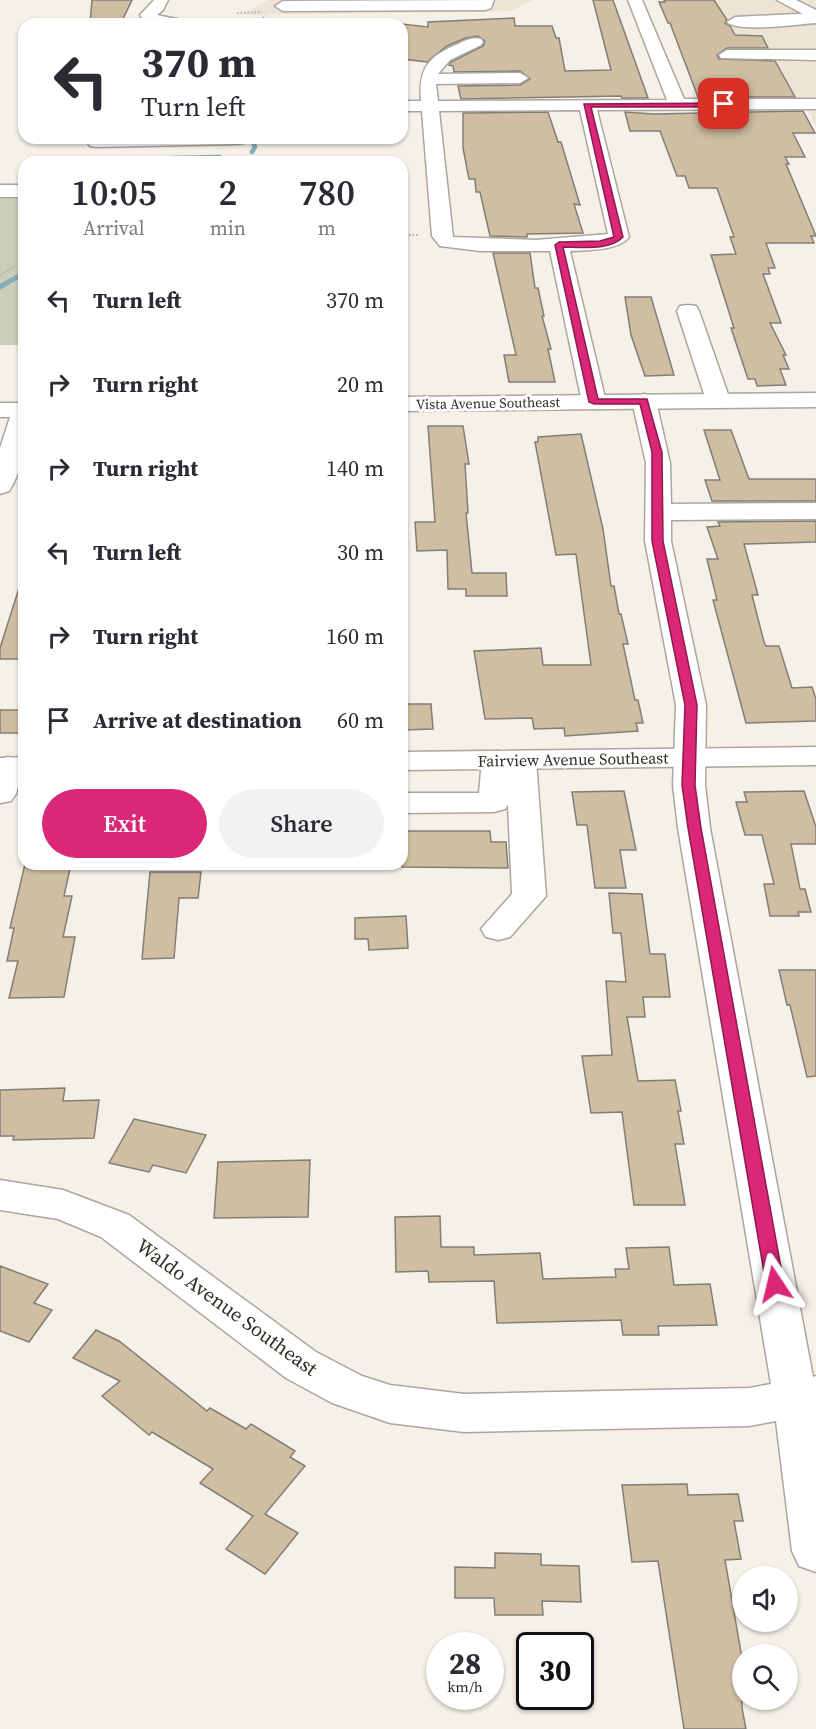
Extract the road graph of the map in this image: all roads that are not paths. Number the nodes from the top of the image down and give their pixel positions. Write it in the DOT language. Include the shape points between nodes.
graph roads {
  1 [pos="160,0"];
  2 [pos="287,0"];
  3 [pos="487,0"];
  4 [pos="635,0"];
  5 [pos="816,1"];
  6 [pos="788,2"];
  7 [pos="447,3"];
  8 [pos="816,17"];
  9 [pos="149,18"];
  10 [pos="735,22"];
  11 [pos="475,42"];
  12 [pos="816,54"];
  13 [pos="727,55"];
  14 [pos="520,78"];
  15 [pos="428,81"];
  16 [pos="411,83"];
  17 [pos="816,104"];
  18 [pos="587,105"];
  19 [pos="678,105"];
  20 [pos="408,106"];
  21 [pos="430,106"];
  22 [pos="0,191"];
  23 [pos="18,191"];
  24 [pos="559,245"];
  25 [pos="688,311"];
  26 [pos="718,400"];
  27 [pos="816,400"];
  28 [pos="644,401"];
  29 [pos="594,402"];
  30 [pos="408,404"];
  31 [pos="0,410"];
  32 [pos="18,411"];
  33 [pos="18,430"];
  34 [pos="0,486"];
  35 [pos="816,511"];
  36 [pos="657,512"];
  37 [pos="816,756"];
  38 [pos="690,758"];
  39 [pos="509,760"];
  40 [pos="408,761"];
  41 [pos="408,803"];
  42 [pos="498,929"];
  43 [pos="0,1195"];
  44 [pos="806,1396"];
  45 [pos="816,1551"];
  1 -- 9 [label="street"];
  2 -- 7 [label="street" via="282,6"];
  3 -- 7 [label="street" via="486,5"];
  4 -- 19 [label="street"];
  5 -- 6 [label="street"];
  6 -- 8 [label="street"];
  8 -- 10 [label="street"];
  11 -- 15 [label="street" via="436,61"];
  12 -- 13 [label="street"];
  14 -- 15 [label="street"];
  15 -- 16 [label="street"];
  15 -- 21 [label="street"];
  17 -- 19 [label="street" via="766,98"];
  18 -- 19 [label="street"];
  18 -- 21 [label="street"];
  18 -- 24 [label="street" via="619,237 615,241"];
  20 -- 21 [label="street"];
  21 -- 24 [label="street" via="442,235 447,242"];
  22 -- 23 [label="street"];
  24 -- 29 [label="street"];
  25 -- 26 [label="street"];
  26 -- 27 [label="street, Vista Avenue Southeast"];
  26 -- 28 [label="street, Vista Avenue Southeast"];
  28 -- 29 [label="street, Vista Avenue Southeast"];
  28 -- 36 [label="street" via="657,452"];
  29 -- 30 [label="street, Vista Avenue Southeast"];
  31 -- 32 [label="street"];
  33 -- 34 [label="street"];
  35 -- 36 [label="street"];
  36 -- 38 [label="street" via="664,580 691,705"];
  37 -- 38 [label="street, Fairview Avenue Southeast"];
  38 -- 39 [label="street, Fairview Avenue Southeast"];
  38 -- 44 [label="street" via="694,828"];
  39 -- 40 [label="street, Fairview Avenue Southeast"];
  39 -- 41 [label="street" via="494,801"];
  39 -- 42 [label="street" via="529,896"];
  43 -- 44 [label="street, Waldo Avenue Southeast" via="63,1204 115,1226 301,1365 348,1390 390,1404 476,1412 749,1407"];
  44 -- 45 [label="street"];
}
